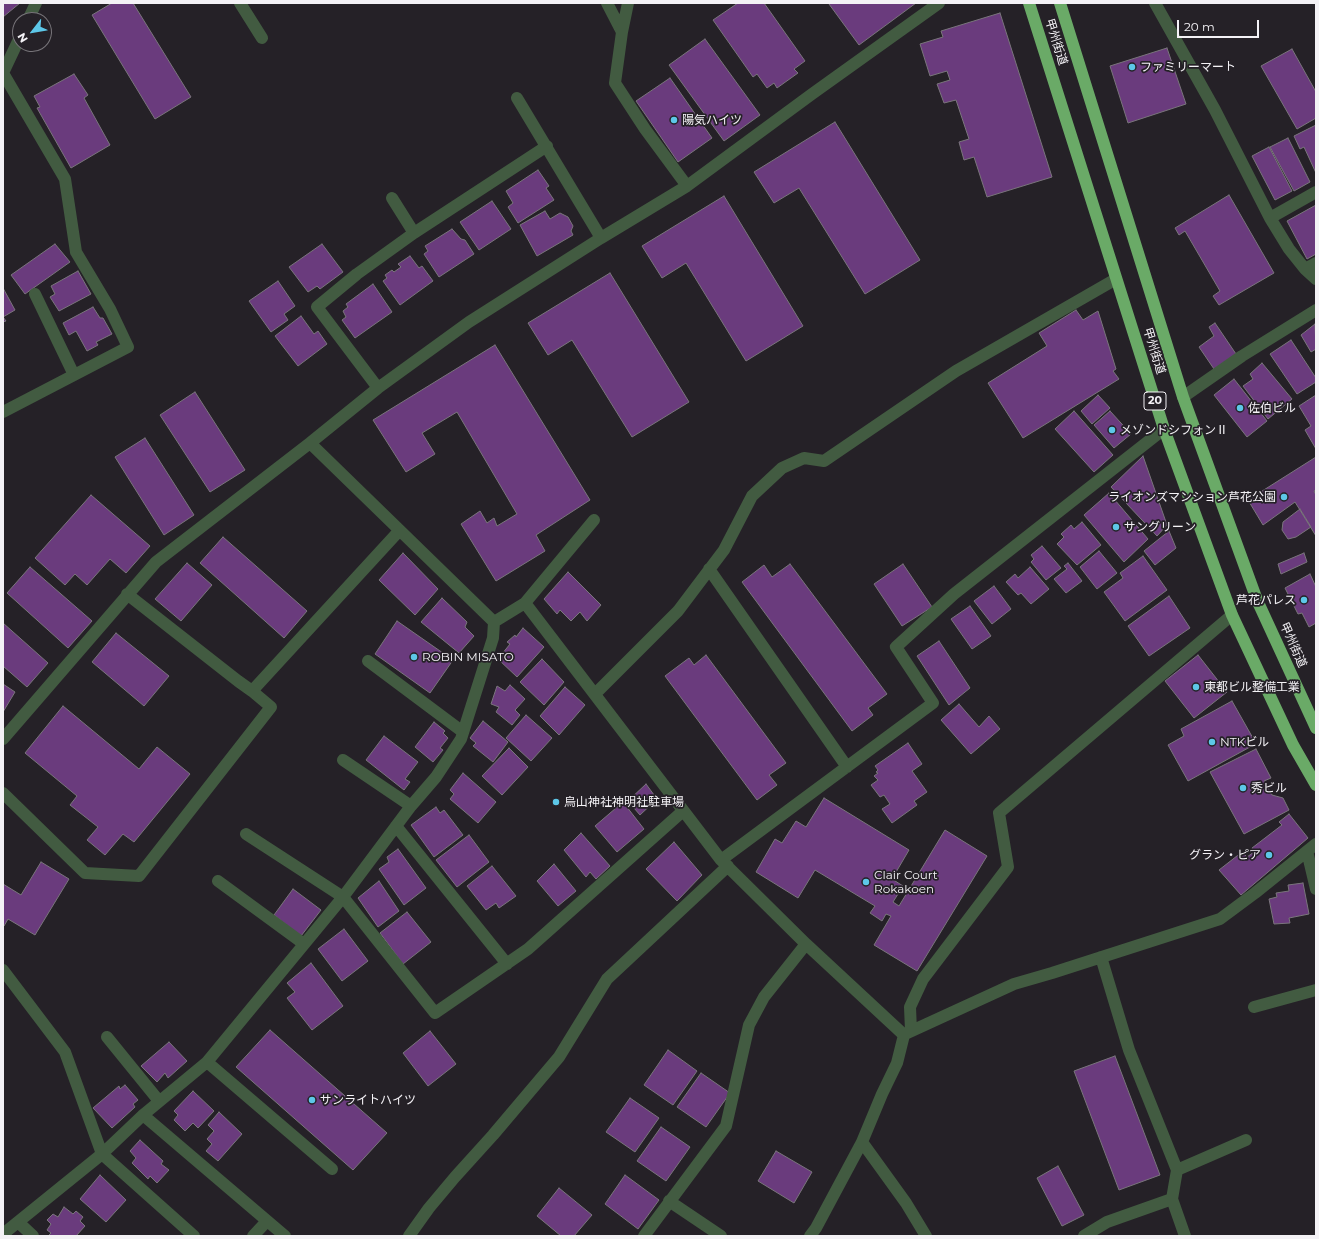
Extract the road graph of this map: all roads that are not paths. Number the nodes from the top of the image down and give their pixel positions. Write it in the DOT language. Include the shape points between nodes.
graph roads {
  1 [pos="240,3"];
  2 [pos="607,3"];
  3 [pos="628,3"];
  4 [pos="939,3"];
  5 [pos="1030,3"];
  6 [pos="1060,3"];
  7 [pos="1155,3"];
  8 [pos="622,32"];
  9 [pos="262,38"];
  10 [pos="13,52"];
  11 [pos="3,73"];
  12 [pos="517,98"];
  13 [pos="547,146"];
  14 [pos="687,186"];
  15 [pos="1316,192"];
  16 [pos="392,198"];
  17 [pos="1270,218"];
  18 [pos="414,233"];
  19 [pos="601,238"];
  20 [pos="1311,266"];
  21 [pos="1116,279"];
  22 [pos="1316,279"];
  23 [pos="34,294"];
  24 [pos="1316,310"];
  25 [pos="74,375"];
  26 [pos="378,388"];
  27 [pos="1183,397"];
  28 [pos="3,412"];
  29 [pos="1164,429"];
  30 [pos="310,443"];
  31 [pos="594,520"];
  32 [pos="399,531"];
  33 [pos="709,569"];
  34 [pos="127,594"];
  35 [pos="525,603"];
  36 [pos="1232,615"];
  37 [pos="494,622"];
  38 [pos="368,661"];
  39 [pos="252,691"];
  40 [pos="594,694"];
  41 [pos="1316,728"];
  42 [pos="463,732"];
  43 [pos="3,739"];
  44 [pos="343,760"];
  45 [pos="847,767"];
  46 [pos="1316,785"];
  47 [pos="3,793"];
  48 [pos="411,806"];
  49 [pos="683,810"];
  50 [pos="396,826"];
  51 [pos="246,834"];
  52 [pos="1312,848"];
  53 [pos="724,863"];
  54 [pos="218,881"];
  55 [pos="1316,889"];
  56 [pos="343,897"];
  57 [pos="304,944"];
  58 [pos="806,944"];
  59 [pos="1101,957"];
  60 [pos="507,964"];
  61 [pos="3,970"];
  62 [pos="1316,990"];
  63 [pos="1254,1007"];
  64 [pos="908,1033"];
  65 [pos="107,1037"];
  66 [pos="207,1062"];
  67 [pos="159,1101"];
  68 [pos="143,1115"];
  69 [pos="1246,1140"];
  70 [pos="862,1142"];
  71 [pos="102,1154"];
  72 [pos="332,1169"];
  73 [pos="1177,1170"];
  74 [pos="1172,1199"];
  75 [pos="669,1201"];
  76 [pos="267,1221"];
  77 [pos="18,1222"];
  78 [pos="3,1234"];
  79 [pos="33,1236"];
  80 [pos="194,1236"];
  81 [pos="254,1236"];
  82 [pos="286,1236"];
  83 [pos="409,1236"];
  84 [pos="644,1236"];
  85 [pos="722,1236"];
  86 [pos="810,1236"];
  87 [pos="926,1236"];
  88 [pos="1084,1236"];
  89 [pos="1185,1236"];
  1 -- 9 [label="street"];
  2 -- 8 [label="street"];
  3 -- 8 [label="street"];
  4 -- 14 [label="street"];
  5 -- 21 [label="highway, 甲州街道 / 20"];
  6 -- 27 [label="highway, 甲州街道 / 20"];
  7 -- 17 [label="street" via="1215,110"];
  8 -- 14 [label="street" via="615,83"];
  10 -- 11 [label="street"];
  11 -- 25 [label="street" via="65,179 76,252 110,309 128,347"];
  12 -- 13 [label="street"];
  13 -- 18 [label="street"];
  13 -- 19 [label="street"];
  14 -- 19 [label="street"];
  15 -- 17 [label="street"];
  16 -- 18 [label="street"];
  17 -- 20 [label="street" via="1289,249"];
  18 -- 26 [label="street" via="317,306"];
  19 -- 26 [label="street" via="469,322"];
  20 -- 22 [label="street"];
  21 -- 29 [label="highway, 甲州街道 / 20"];
  21 -- 33 [label="street" via="956,371 824,461 804,458 782,468 752,496 724,550"];
  23 -- 25 [label="street"];
  24 -- 27 [label="street" via="1242,356"];
  25 -- 28 [label="street"];
  26 -- 30 [label="street"];
  27 -- 41 [label="highway, 甲州街道 / 20" via="1257,600"];
  29 -- 36 [label="highway, 甲州街道 / 20"];
  29 -- 45 [label="street" via="954,594 896,647 933,703"];
  30 -- 32 [label="street"];
  30 -- 34 [label="street" via="156,562"];
  31 -- 35 [label="street"];
  32 -- 37 [label="street"];
  32 -- 39 [label="street"];
  33 -- 40 [label="street" via="678,611"];
  33 -- 45 [label="street"];
  34 -- 39 [label="street"];
  34 -- 43 [label="street"];
  35 -- 37 [label="street"];
  35 -- 40 [label="street"];
  36 -- 46 [label="highway, 甲州街道 / 20" via="1293,745"];
  36 -- 64 [label="street" via="999,813 1008,867 923,979 910,1007"];
  37 -- 42 [label="street" via="493,638"];
  38 -- 42 [label="street"];
  39 -- 47 [label="street" via="271,707 140,876 85,873"];
  40 -- 49 [label="street"];
  42 -- 48 [label="street" via="436,777"];
  44 -- 48 [label="street"];
  45 -- 53 [label="street"];
  48 -- 50 [label="street"];
  49 -- 53 [label="street"];
  49 -- 60 [label="street" via="528,949"];
  50 -- 56 [label="street"];
  50 -- 60 [label="street"];
  51 -- 56 [label="street"];
  52 -- 55 [label="street"];
  52 -- 59 [label="street" via="1220,919"];
  53 -- 58 [label="street"];
  53 -- 83 [label="street" via="606,979 559,1057 429,1208"];
  54 -- 57 [label="street"];
  56 -- 57 [label="street"];
  56 -- 60 [label="street" via="435,1013"];
  57 -- 66 [label="street"];
  58 -- 64 [label="street"];
  58 -- 75 [label="street" via="764,997 749,1025 726,1126"];
  59 -- 64 [label="street" via="1014,984"];
  59 -- 73 [label="street" via="1130,1050"];
  61 -- 71 [label="street" via="65,1052"];
  62 -- 63 [label="street"];
  64 -- 70 [label="street"];
  65 -- 67 [label="street"];
  66 -- 67 [label="street"];
  66 -- 72 [label="street"];
  67 -- 68 [label="street"];
  68 -- 71 [label="street"];
  68 -- 76 [label="street"];
  69 -- 73 [label="street"];
  70 -- 86 [label="street"];
  70 -- 87 [label="street" via="906,1203"];
  71 -- 77 [label="street"];
  71 -- 80 [label="street"];
  73 -- 74 [label="street"];
  74 -- 88 [label="street" via="1106,1222"];
  74 -- 89 [label="street"];
  75 -- 84 [label="street"];
  75 -- 85 [label="street"];
  76 -- 81 [label="street"];
  76 -- 82 [label="street"];
  77 -- 78 [label="street"];
  77 -- 79 [label="street"];
}
